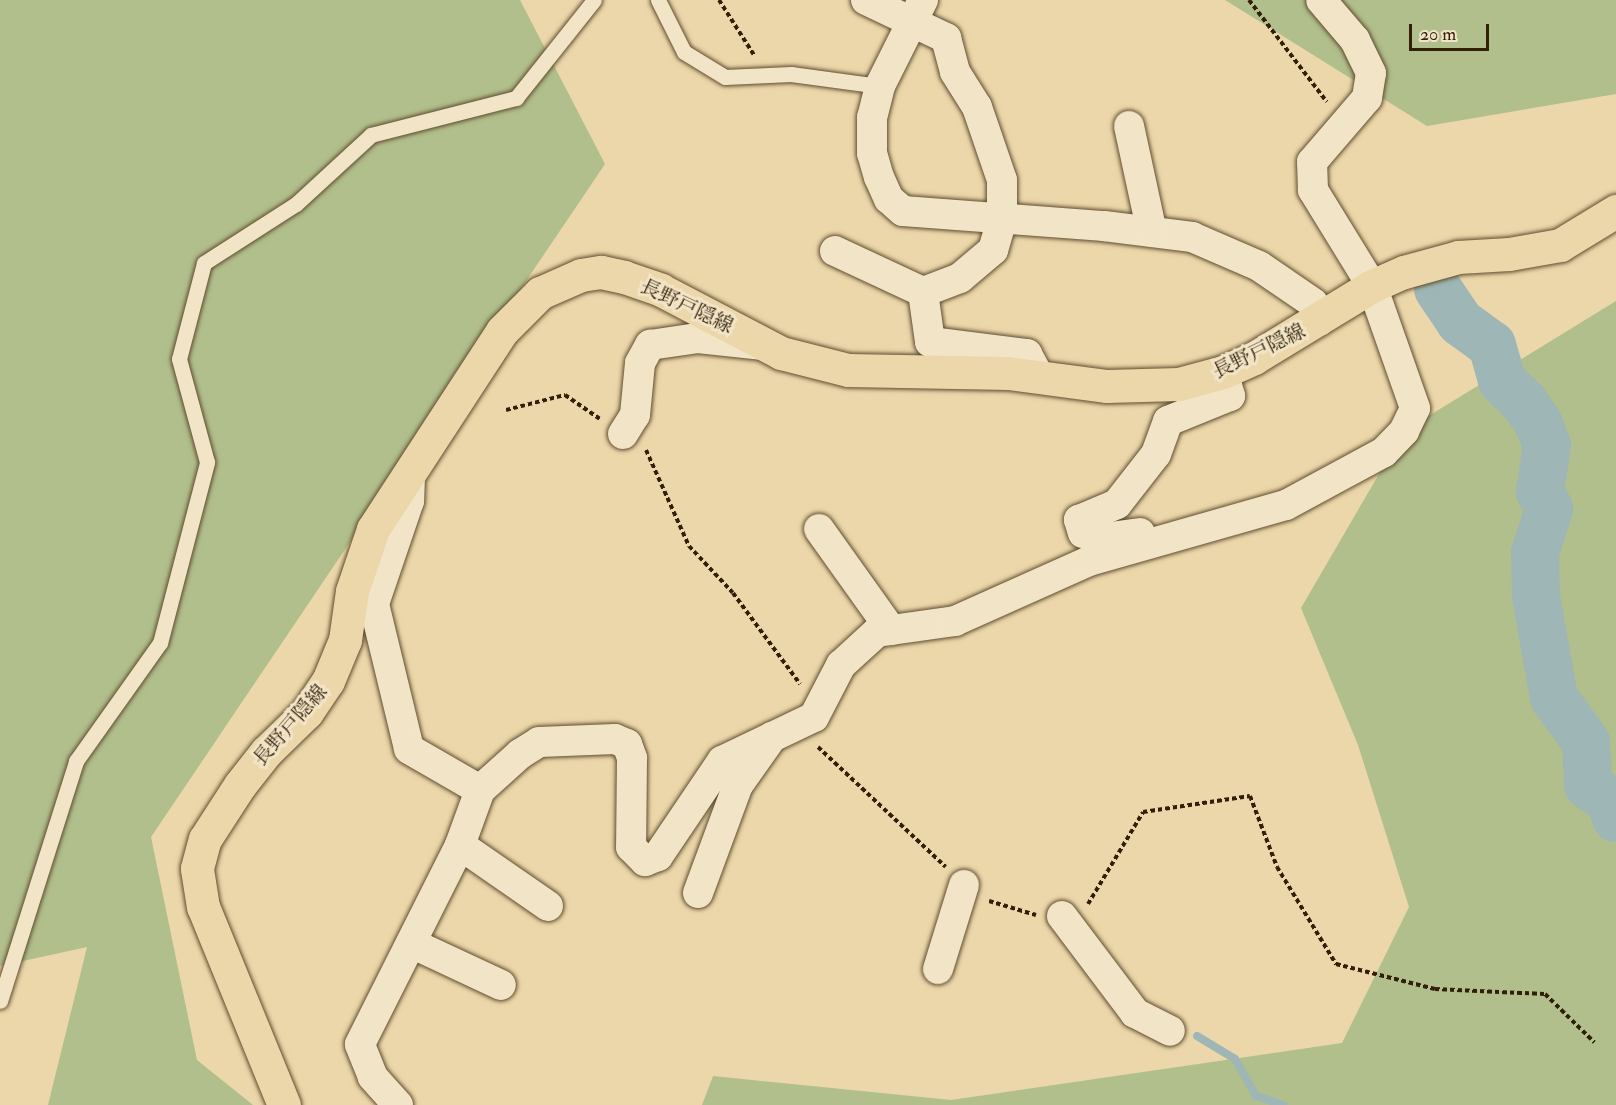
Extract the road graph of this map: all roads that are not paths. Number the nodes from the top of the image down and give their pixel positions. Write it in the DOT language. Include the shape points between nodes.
graph roads {
  1 [pos="594,0"];
  2 [pos="658,0"];
  3 [pos="866,0"];
  4 [pos="1321,0"];
  5 [pos="918,10"];
  6 [pos="879,86"];
  7 [pos="1128,126"];
  8 [pos="1616,211"];
  9 [pos="1002,219"];
  10 [pos="1152,232"];
  11 [pos="835,251"];
  12 [pos="1372,286"];
  13 [pos="923,292"];
  14 [pos="1319,321"];
  15 [pos="767,346"];
  16 [pos="1223,372"];
  17 [pos="1039,377"];
  18 [pos="623,434"];
  19 [pos="410,476"];
  20 [pos="819,529"];
  21 [pos="1148,542"];
  22 [pos="891,630"];
  23 [pos="775,734"];
  24 [pos="480,790"];
  25 [pos="460,844"];
  26 [pos="964,885"];
  27 [pos="698,893"];
  28 [pos="548,906"];
  29 [pos="1062,916"];
  30 [pos="411,943"];
  31 [pos="938,969"];
  32 [pos="501,985"];
  33 [pos="0,1001"];
  34 [pos="1170,1030"];
  35 [pos="284,1105"];
  36 [pos="398,1105"];
  1 -- 33 [label="lane" via="516,98 371,135 296,204 204,263 179,359 207,462 160,643 76,761"];
  2 -- 6 [label="lane" via="684,52 724,77 791,74"];
  3 -- 5 [label="street"];
  4 -- 12 [label="street" via="1355,40 1371,73 1367,98 1312,162 1313,190"];
  5 -- 6 [label="street"];
  5 -- 9 [label="street" via="946,38 956,72 977,107 1002,180"];
  6 -- 9 [label="street" via="872,117 872,153 889,199 903,211"];
  7 -- 10 [label="street"];
  8 -- 12 [label="main road, 長野戸隠線" via="1560,245 1458,257 1404,272"];
  9 -- 10 [label="street"];
  9 -- 13 [label="street" via="993,250 960,278"];
  10 -- 14 [label="street" via="1192,237 1259,266 1313,303"];
  11 -- 13 [label="street"];
  12 -- 14 [label="main road, 長野戸隠線"];
  12 -- 21 [label="street" via="1415,408 1404,431 1384,452 1286,505"];
  13 -- 17 [label="street" via="930,342 1028,354"];
  14 -- 16 [label="main road, 長野戸隠線"];
  15 -- 17 [label="main road, 長野戸隠線" via="803,361 848,370"];
  15 -- 18 [label="street" via="698,339 650,345 640,363 635,415"];
  15 -- 19 [label="main road, 長野戸隠線" via="662,290 624,277 602,272 561,281 524,307 502,331 449,408"];
  16 -- 17 [label="main road, 長野戸隠線" via="1179,384 1131,386"];
  16 -- 21 [label="street" via="1230,396 1168,422 1156,454 1118,504 1079,520 1083,533 1112,537 1147,531"];
  19 -- 24 [label="street" via="410,501 374,604 408,749"];
  19 -- 35 [label="main road, 長野戸隠線" via="373,529 352,591 345,640 328,681 307,712 266,752 240,785 205,839 196,868 203,907"];
  20 -- 22 [label="street"];
  21 -- 22 [label="street" via="1057,574 955,621"];
  22 -- 23 [label="street" via="877,632 841,665 814,717"];
  23 -- 24 [label="street" via="722,761 658,856 645,861 631,847 632,758 627,744 615,739 539,742"];
  23 -- 27 [label="street" via="738,785"];
  24 -- 25 [label="street"];
  25 -- 28 [label="street"];
  25 -- 30 [label="street"];
  26 -- 31 [label="street"];
  29 -- 34 [label="street" via="1135,1013"];
  30 -- 32 [label="street"];
  30 -- 36 [label="street" via="360,1044 373,1077"];
}
